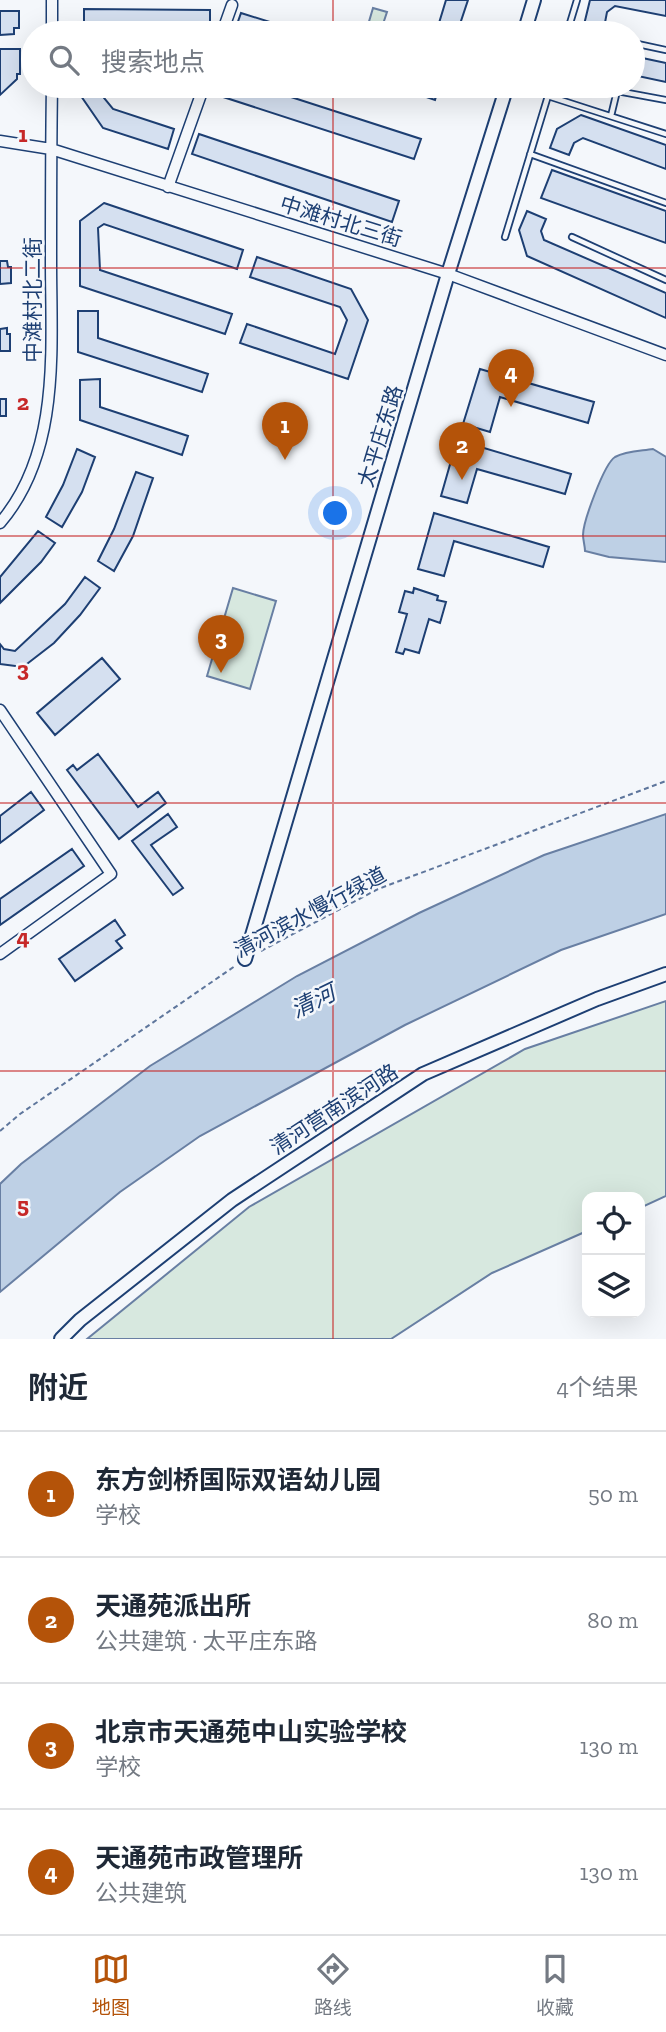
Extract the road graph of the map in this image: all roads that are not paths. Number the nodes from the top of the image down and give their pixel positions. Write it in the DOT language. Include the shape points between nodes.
graph roads {
  1 [pos="52,0"];
  2 [pos="534,0"];
  3 [pos="577,0"];
  4 [pos="232,5"];
  5 [pos="52,21"];
  6 [pos="226,21"];
  7 [pos="528,21"];
  8 [pos="571,21"];
  9 [pos="645,46"];
  10 [pos="666,50"];
  11 [pos="645,96"];
  12 [pos="52,98"];
  13 [pos="200,98"];
  14 [pos="503,98"];
  15 [pos="547,98"];
  16 [pos="554,98"];
  17 [pos="616,98"];
  18 [pos="666,100"];
  19 [pos="611,116"];
  20 [pos="666,134"];
  21 [pos="0,141"];
  22 [pos="51,149"];
  23 [pos="530,154"];
  24 [pos="168,187"];
  25 [pos="666,203"];
  26 [pos="505,237"];
  27 [pos="572,237"];
  28 [pos="448,274"];
  29 [pos="666,279"];
  30 [pos="666,355"];
  31 [pos="0,523"];
  32 [pos="0,710"];
  33 [pos="0,954"];
  34 [pos="245,959"];
  35 [pos="666,974"];
  36 [pos="61,1339"];
  1 -- 5 [label="street"];
  2 -- 7 [label="street"];
  3 -- 8 [label="lane"];
  4 -- 6 [label="street"];
  9 -- 10 [label="lane"];
  11 -- 18 [label="lane"];
  12 -- 22 [label="street, 中滩村北二街"];
  13 -- 24 [label="street"];
  14 -- 28 [label="street, 太平庄东路"];
  15 -- 23 [label="lane"];
  16 -- 19 [label="lane"];
  17 -- 19 [label="lane"];
  19 -- 20 [label="lane"];
  21 -- 22 [label="street, 中滩村北三街"];
  22 -- 24 [label="street, 中滩村北三街"];
  22 -- 31 [label="street, 中滩村北二街" via="51,373 46,420 34,467"];
  23 -- 25 [label="lane"];
  23 -- 26 [label="lane"];
  24 -- 28 [label="street, 中滩村北三街"];
  27 -- 29 [label="lane"];
  28 -- 30 [label="street, 中滩村北三街"];
  28 -- 34 [label="street, 太平庄东路"];
  32 -- 33 [label="street" via="111,874"];
  35 -- 36 [label="street, 清河营南滨河路" via="423,1074 232,1199"];
}
